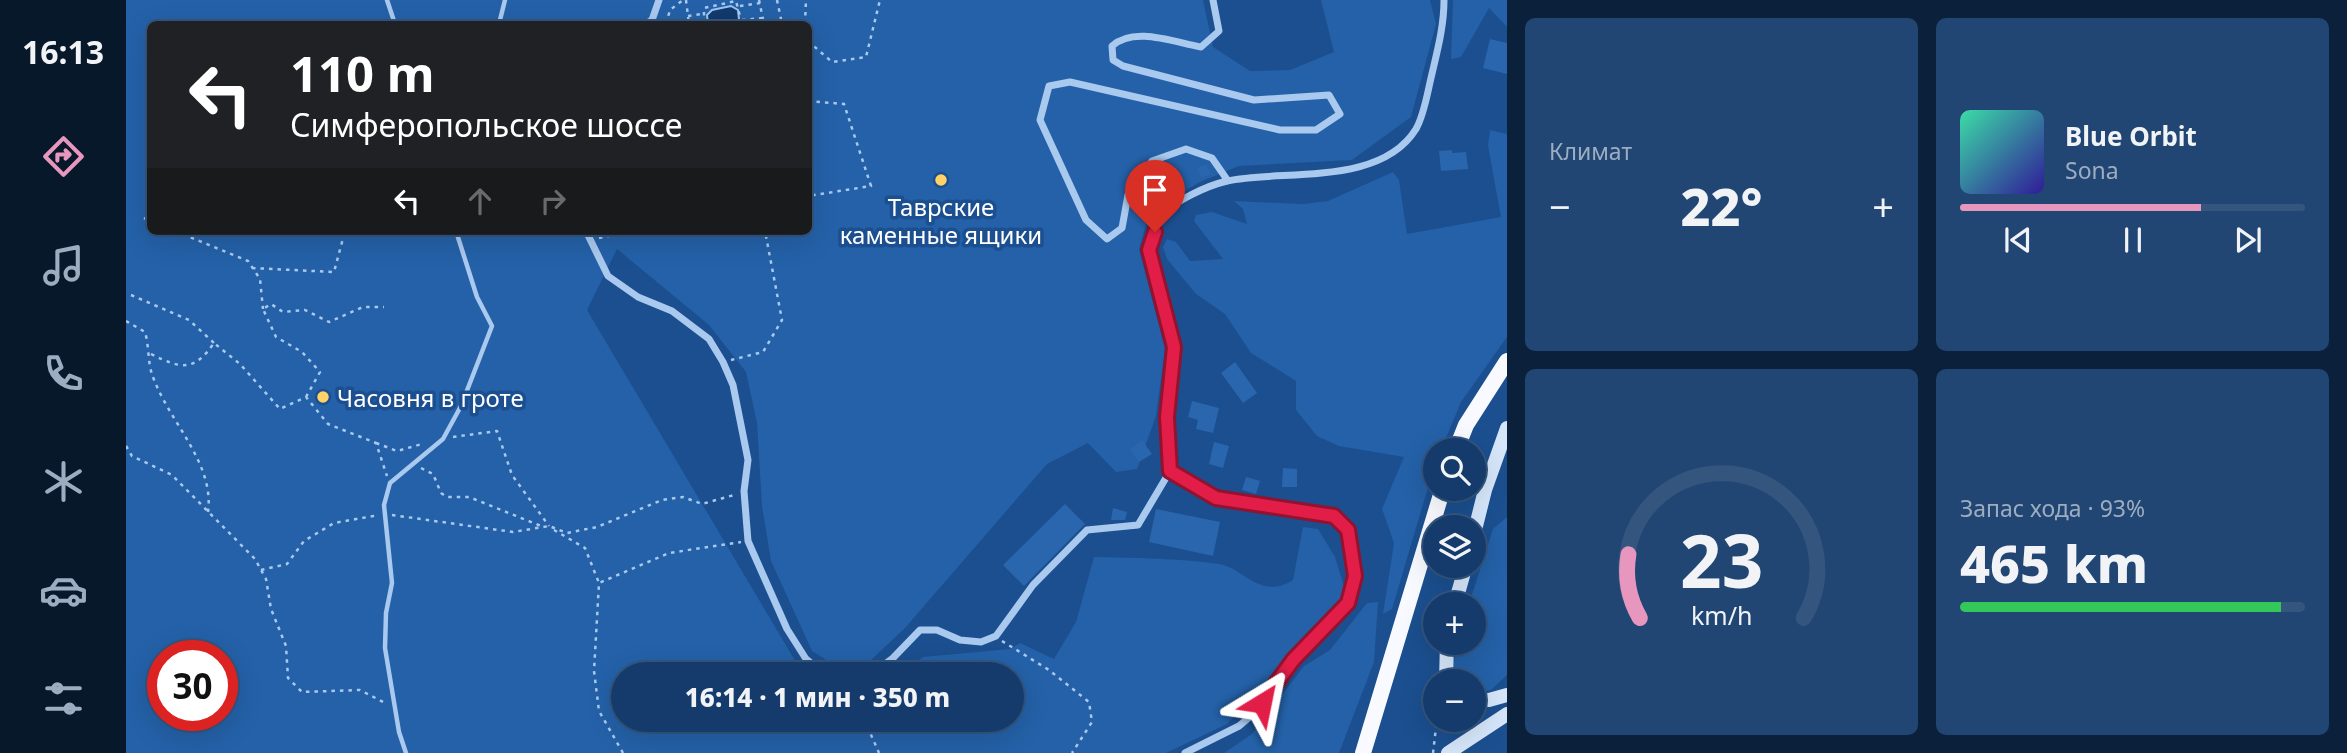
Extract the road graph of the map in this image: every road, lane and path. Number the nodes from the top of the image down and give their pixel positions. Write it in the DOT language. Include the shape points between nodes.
graph roads {
  1 [pos="387,0"];
  2 [pos="505,0"];
  3 [pos="659,0"];
  4 [pos="685,0"];
  5 [pos="777,0"];
  6 [pos="806,0"];
  7 [pos="880,0"];
  8 [pos="1213,0"];
  9 [pos="1444,0"];
  10 [pos="720,1"];
  11 [pos="760,1"];
  12 [pos="740,6"];
  13 [pos="702,14"];
  14 [pos="688,16"];
  15 [pos="763,18"];
  16 [pos="394,21"];
  17 [pos="500,21"];
  18 [pos="650,21"];
  19 [pos="667,21"];
  20 [pos="689,21"];
  21 [pos="703,21"];
  22 [pos="742,21"];
  23 [pos="747,21"];
  24 [pos="764,21"];
  25 [pos="781,21"];
  26 [pos="806,21"];
  27 [pos="812,44"];
  28 [pos="812,101"];
  29 [pos="1228,181"];
  30 [pos="812,195"];
  31 [pos="144,218"];
  32 [pos="147,220"];
  33 [pos="185,235"];
  34 [pos="344,235"];
  35 [pos="457,235"];
  36 [pos="588,235"];
  37 [pos="615,235"];
  38 [pos="766,235"];
  39 [pos="591,240"];
  40 [pos="252,268"];
  41 [pos="131,295"];
  42 [pos="384,307"];
  43 [pos="263,309"];
  44 [pos="126,321"];
  45 [pos="214,343"];
  46 [pos="151,354"];
  47 [pos="1507,361"];
  48 [pos="723,362"];
  49 [pos="1507,379"];
  50 [pos="306,397"];
  51 [pos="1507,428"];
  52 [pos="1461,438"];
  53 [pos="1471,438"];
  54 [pos="443,439"];
  55 [pos="376,443"];
  56 [pos="126,446"];
  57 [pos="411,465"];
  58 [pos="1170,471"];
  59 [pos="390,483"];
  60 [pos="744,491"];
  61 [pos="1439,501"];
  62 [pos="208,512"];
  63 [pos="385,515"];
  64 [pos="1479,515"];
  65 [pos="548,526"];
  66 [pos="543,527"];
  67 [pos="748,541"];
  68 [pos="261,570"];
  69 [pos="1423,578"];
  70 [pos="599,583"];
  71 [pos="996,636"];
  72 [pos="810,662"];
  73 [pos="888,662"];
  74 [pos="1507,695"];
  75 [pos="1382,701"];
  76 [pos="1486,701"];
  77 [pos="396,709"];
  78 [pos="1507,715"];
  79 [pos="870,732"];
  80 [pos="1435,732"];
  81 [pos="406,753"];
  82 [pos="623,753"];
  83 [pos="879,753"];
  84 [pos="1072,753"];
  85 [pos="1185,753"];
  86 [pos="1363,753"];
  87 [pos="1372,753"];
  88 [pos="1433,753"];
  89 [pos="1448,753"];
  1 -- 16 [label="lane"];
  2 -- 17 [label="lane"];
  3 -- 18 [label="street"];
  4 -- 14 [label="path"];
  4 -- 19 [label="path" via="670,10"];
  5 -- 25 [label="path"];
  6 -- 26 [label="path"];
  7 -- 27 [label="path" via="866,57 832,62"];
  8 -- 29 [label="street" via="1219,31 1201,47 1134,35 1122,37 1112,46 1113,60 1254,100 1329,95 1340,114 1316,130 1280,130 1070,82 1049,86 1040,120 1086,220 1107,239 1122,228 1128,195 1152,161 1186,149 1212,158"];
  9 -- 29 [label="street" via="1444,23 1422,116 1408,140 1372,164"];
  10 -- 12 [label="path" via="736,1"];
  10 -- 13 [label="path" via="704,8"];
  11 -- 12 [label="path"];
  11 -- 15 [label="path"];
  12 -- 22 [label="path"];
  13 -- 14 [label="path"];
  13 -- 21 [label="path"];
  14 -- 20 [label="path"];
  15 -- 23 [label="path"];
  15 -- 24 [label="path"];
  28 -- 30 [label="path" via="845,104 871,186"];
  29 -- 58 [label="street" via="1192,194 1160,213 1149,250 1174,347 1167,417"];
  31 -- 32 [label="path"];
  33 -- 40 [label="path" via="248,261"];
  34 -- 40 [label="path" via="334,272"];
  35 -- 54 [label="lane" via="477,297 492,326"];
  36 -- 39 [label="street"];
  37 -- 39 [label="path"];
  38 -- 48 [label="path" via="782,320 763,352"];
  39 -- 48 [label="street" via="608,276 638,297 672,311 709,339"];
  40 -- 43 [label="path" via="260,279"];
  41 -- 45 [label="path" via="189,320"];
  42 -- 43 [label="path" via="363,307 329,322 304,310 283,312 271,304"];
  43 -- 50 [label="path" via="276,337 302,352 320,372"];
  44 -- 46 [label="path" via="145,332"];
  45 -- 46 [label="path" via="202,361 184,366"];
  45 -- 50 [label="path" via="240,364 280,409"];
  46 -- 62 [label="path" via="151,373 191,446 210,496"];
  47 -- 52 [label="highway"];
  48 -- 60 [label="street" via="743,425 748,460"];
  49 -- 53 [label="highway"];
  50 -- 55 [label="path" via="328,424"];
  51 -- 64 [label="main road"];
  54 -- 55 [label="path" via="397,451"];
  54 -- 57 [label="lane"];
  54 -- 65 [label="path" via="497,431 512,475"];
  55 -- 59 [label="path"];
  56 -- 62 [label="path" via="132,456 172,475"];
  57 -- 59 [label="lane"];
  57 -- 66 [label="path" via="433,474 447,497 469,497"];
  58 -- 71 [label="street" via="1138,525 1087,530 1033,584"];
  58 -- 85 [label="street" via="1216,498 1334,516 1348,530 1355,576 1348,603 1293,660 1252,715"];
  59 -- 63 [label="lane"];
  60 -- 65 [label="path" via="702,504 683,497 662,500 597,527 568,533"];
  60 -- 67 [label="street"];
  61 -- 75 [label="highway"];
  62 -- 68 [label="path"];
  63 -- 66 [label="path" via="513,533"];
  63 -- 68 [label="path" via="334,523 304,541 287,564"];
  63 -- 77 [label="lane" via="392,583 385,648"];
  65 -- 66 [label="path"];
  65 -- 70 [label="path" via="585,548"];
  67 -- 70 [label="path" via="669,553"];
  67 -- 72 [label="street" via="787,629"];
  68 -- 77 [label="path" via="286,646 288,677 295,685 302,692 360,690"];
  69 -- 75 [label="highway"];
  70 -- 82 [label="path" via="594,671 599,711"];
  71 -- 73 [label="street" via="981,642 920,630"];
  71 -- 84 [label="path" via="1089,702 1092,722"];
  74 -- 76 [label="main road"];
  75 -- 86 [label="highway"];
  75 -- 87 [label="highway"];
  77 -- 81 [label="lane"];
  78 -- 89 [label="main road"];
  79 -- 83 [label="path"];
  80 -- 88 [label="path"];
}
